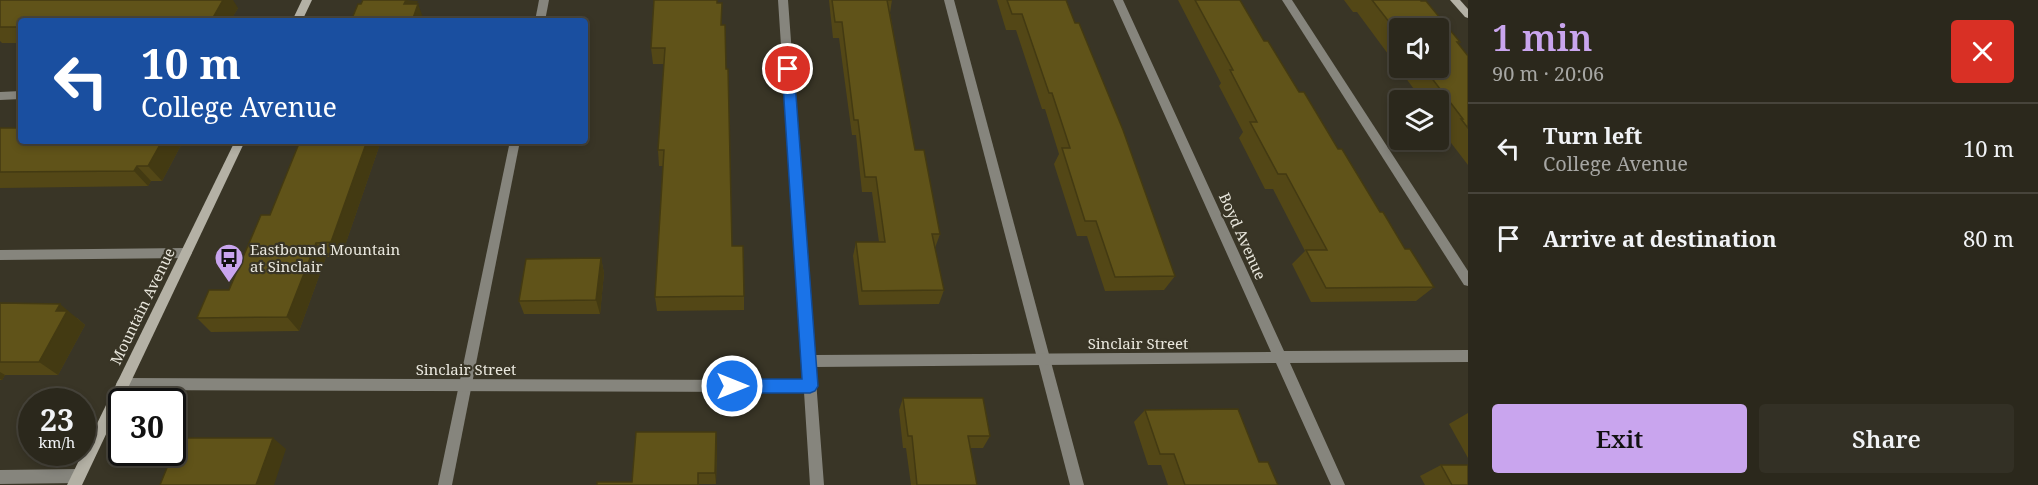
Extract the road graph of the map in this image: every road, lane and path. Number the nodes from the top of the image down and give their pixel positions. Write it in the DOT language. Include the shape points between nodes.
graph roads {
  1 [pos="307,0"];
  2 [pos="544,0"];
  3 [pos="783,0"];
  4 [pos="950,0"];
  5 [pos="1118,0"];
  6 [pos="1287,0"];
  7 [pos="1455,0"];
  8 [pos="1468,15"];
  9 [pos="298,18"];
  10 [pos="541,18"];
  11 [pos="18,95"];
  12 [pos="0,96"];
  13 [pos="239,144"];
  14 [pos="514,144"];
  15 [pos="186,253"];
  16 [pos="0,255"];
  17 [pos="1468,281"];
  18 [pos="1468,356"];
  19 [pos="1281,359"];
  20 [pos="1044,360"];
  21 [pos="808,361"];
  22 [pos="123,384"];
  23 [pos="465,385"];
  24 [pos="810,386"];
  25 [pos="0,477"];
  26 [pos="76,481"];
  27 [pos="445,485"];
  28 [pos="817,485"];
  29 [pos="1077,485"];
  30 [pos="1338,485"];
  1 -- 9 [label="main road"];
  2 -- 10 [label="street"];
  3 -- 21 [label="street"];
  4 -- 20 [label="street"];
  5 -- 19 [label="street, Boyd Avenue"];
  6 -- 17 [label="street"];
  7 -- 8 [label="main road"];
  11 -- 12 [label="street"];
  13 -- 15 [label="main road, Mountain Avenue"];
  14 -- 23 [label="street"];
  15 -- 16 [label="street"];
  15 -- 22 [label="main road, Mountain Avenue"];
  18 -- 19 [label="street, Sinclair Street"];
  19 -- 20 [label="street, Sinclair Street"];
  19 -- 30 [label="street, Boyd Avenue"];
  20 -- 21 [label="street, Sinclair Street"];
  20 -- 29 [label="street"];
  21 -- 24 [label="street"];
  22 -- 23 [label="street, Sinclair Street"];
  22 -- 26 [label="main road, Mountain Avenue"];
  23 -- 24 [label="street, Sinclair Street"];
  23 -- 27 [label="street"];
  24 -- 28 [label="street"];
  25 -- 26 [label="street"];
}
